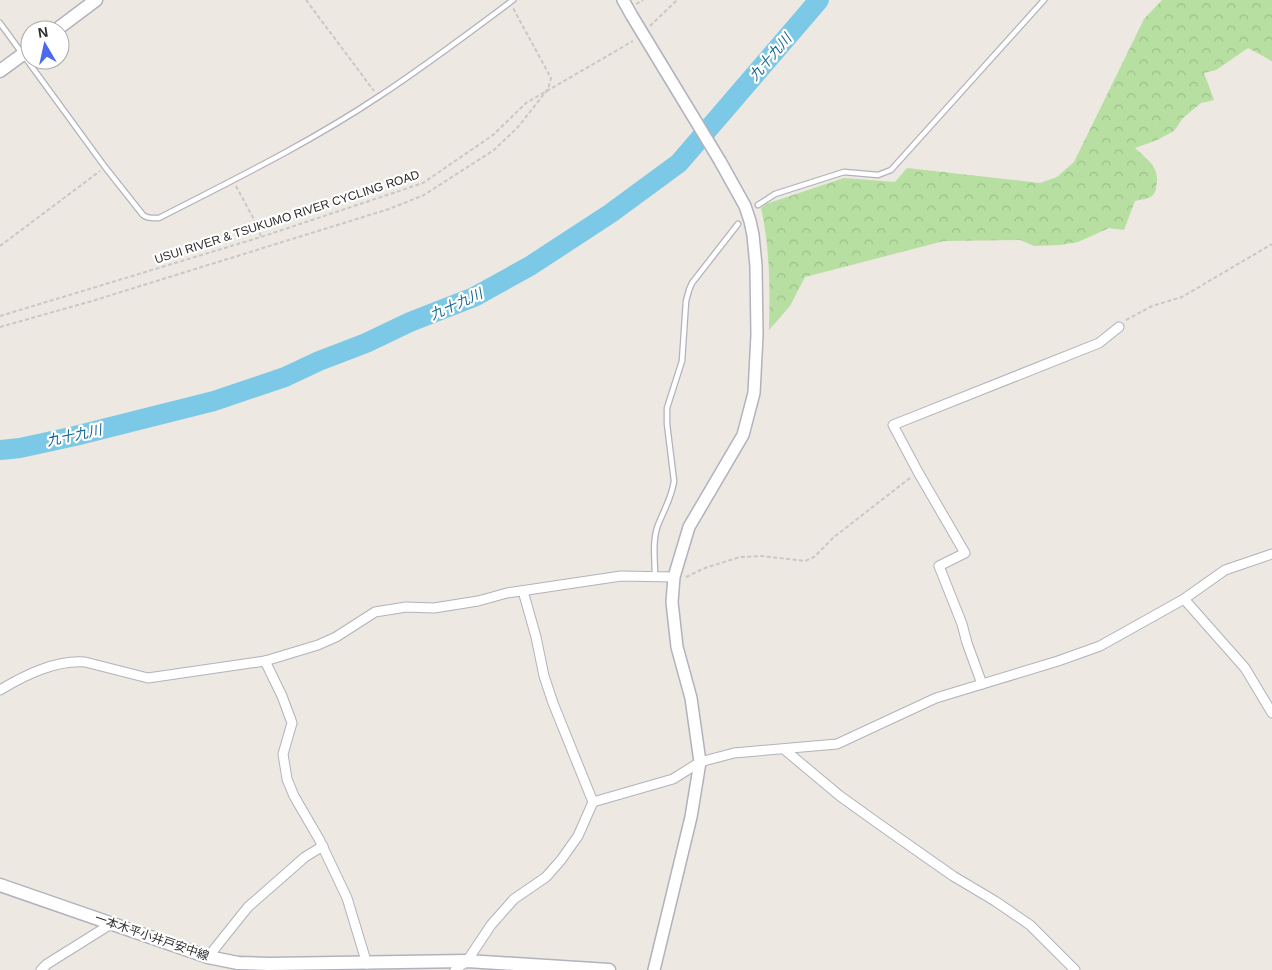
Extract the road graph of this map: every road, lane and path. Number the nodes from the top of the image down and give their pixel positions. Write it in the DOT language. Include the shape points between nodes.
graph roads {
  1 [pos="96,0"];
  2 [pos="306,0"];
  3 [pos="623,0"];
  4 [pos="643,0"];
  5 [pos="677,0"];
  6 [pos="1044,0"];
  7 [pos="512,1"];
  8 [pos="634,11"];
  9 [pos="69,20"];
  10 [pos="0,23"];
  11 [pos="648,28"];
  12 [pos="636,39"];
  13 [pos="20,45"];
  14 [pos="20,56"];
  15 [pos="38,70"];
  16 [pos="0,71"];
  17 [pos="548,89"];
  18 [pos="378,97"];
  19 [pos="105,167"];
  20 [pos="233,180"];
  21 [pos="758,205"];
  22 [pos="738,224"];
  23 [pos="261,237"];
  24 [pos="1272,244"];
  25 [pos="0,246"];
  26 [pos="0,316"];
  27 [pos="0,327"];
  28 [pos="1119,327"];
  29 [pos="918,472"];
  30 [pos="1272,554"];
  31 [pos="655,577"];
  32 [pos="674,577"];
  33 [pos="523,591"];
  34 [pos="1184,598"];
  35 [pos="265,661"];
  36 [pos="982,684"];
  37 [pos="0,690"];
  38 [pos="1272,713"];
  39 [pos="785,750"];
  40 [pos="700,762"];
  41 [pos="593,802"];
  42 [pos="323,846"];
  43 [pos="0,885"];
  44 [pos="111,924"];
  45 [pos="208,957"];
  46 [pos="467,961"];
  47 [pos="367,964"];
  48 [pos="234,966"];
  49 [pos="41,970"];
  50 [pos="455,970"];
  51 [pos="609,970"];
  52 [pos="654,970"];
  53 [pos="1075,970"];
  1 -- 9 [label="main road"];
  2 -- 18 [label="path"];
  3 -- 8 [label="street"];
  4 -- 8 [label="path"];
  5 -- 11 [label="path"];
  6 -- 21 [label="lane" via="891,170 878,175 844,172 775,194"];
  7 -- 17 [label="path" via="551,78"];
  7 -- 18 [label="lane"];
  8 -- 32 [label="street, bridge" via="747,210 756,266 754,393 742,435 689,527"];
  10 -- 13 [label="lane"];
  12 -- 17 [label="path, USUI RIVER & TSUKUMO RIVER CYCLING ROAD"];
  14 -- 16 [label="main road"];
  15 -- 19 [label="lane"];
  17 -- 23 [label="path, USUI RIVER & TSUKUMO RIVER CYCLING ROAD" via="526,103 493,135 423,182"];
  17 -- 27 [label="path" via="518,127 494,150 424,195 260,250"];
  18 -- 20 [label="lane"];
  19 -- 20 [label="lane" via="147,218 159,218"];
  19 -- 25 [label="path"];
  20 -- 23 [label="path"];
  22 -- 31 [label="lane" via="692,283 688,295 682,361 667,408 674,481 655,538"];
  23 -- 26 [label="path, USUI RIVER & TSUKUMO RIVER CYCLING ROAD"];
  24 -- 28 [label="path" via="1182,297 1152,306 1125,320"];
  28 -- 29 [label="street" via="1099,343 893,425"];
  29 -- 32 [label="path" via="805,561 740,557 687,577"];
  29 -- 36 [label="street" via="965,553 939,566"];
  30 -- 34 [label="street" via="1225,570"];
  31 -- 32 [label="street"];
  31 -- 33 [label="street" via="621,576"];
  32 -- 40 [label="street" via="672,602 678,647 691,698"];
  33 -- 35 [label="street" via="434,608 406,607 375,612 318,645"];
  33 -- 41 [label="street" via="544,676"];
  34 -- 36 [label="street" via="1100,646"];
  34 -- 38 [label="street" via="1245,668"];
  35 -- 37 [label="street" via="148,678 75,662 48,667"];
  35 -- 42 [label="street" via="292,724 283,754 287,779"];
  36 -- 39 [label="street" via="936,698 837,744"];
  39 -- 40 [label="street" via="734,753"];
  39 -- 53 [label="street" via="879,824 1030,925"];
  40 -- 41 [label="street" via="673,779"];
  40 -- 52 [label="street" via="691,817"];
  41 -- 46 [label="street" via="578,836 561,860 546,877 514,899 491,925"];
  42 -- 45 [label="street" via="305,857 248,907"];
  42 -- 47 [label="street" via="347,898"];
  43 -- 44 [label="main road, 一本木平小井戸安中線"];
  44 -- 45 [label="main road, 一本木平小井戸安中線"];
  44 -- 49 [label="street"];
  45 -- 48 [label="main road, 一本木平小井戸安中線"];
  46 -- 47 [label="main road, 一本木平小井戸安中線"];
  46 -- 50 [label="street"];
  46 -- 51 [label="main road, 一本木平小井戸安中線"];
  47 -- 48 [label="main road, 一本木平小井戸安中線"];
}
